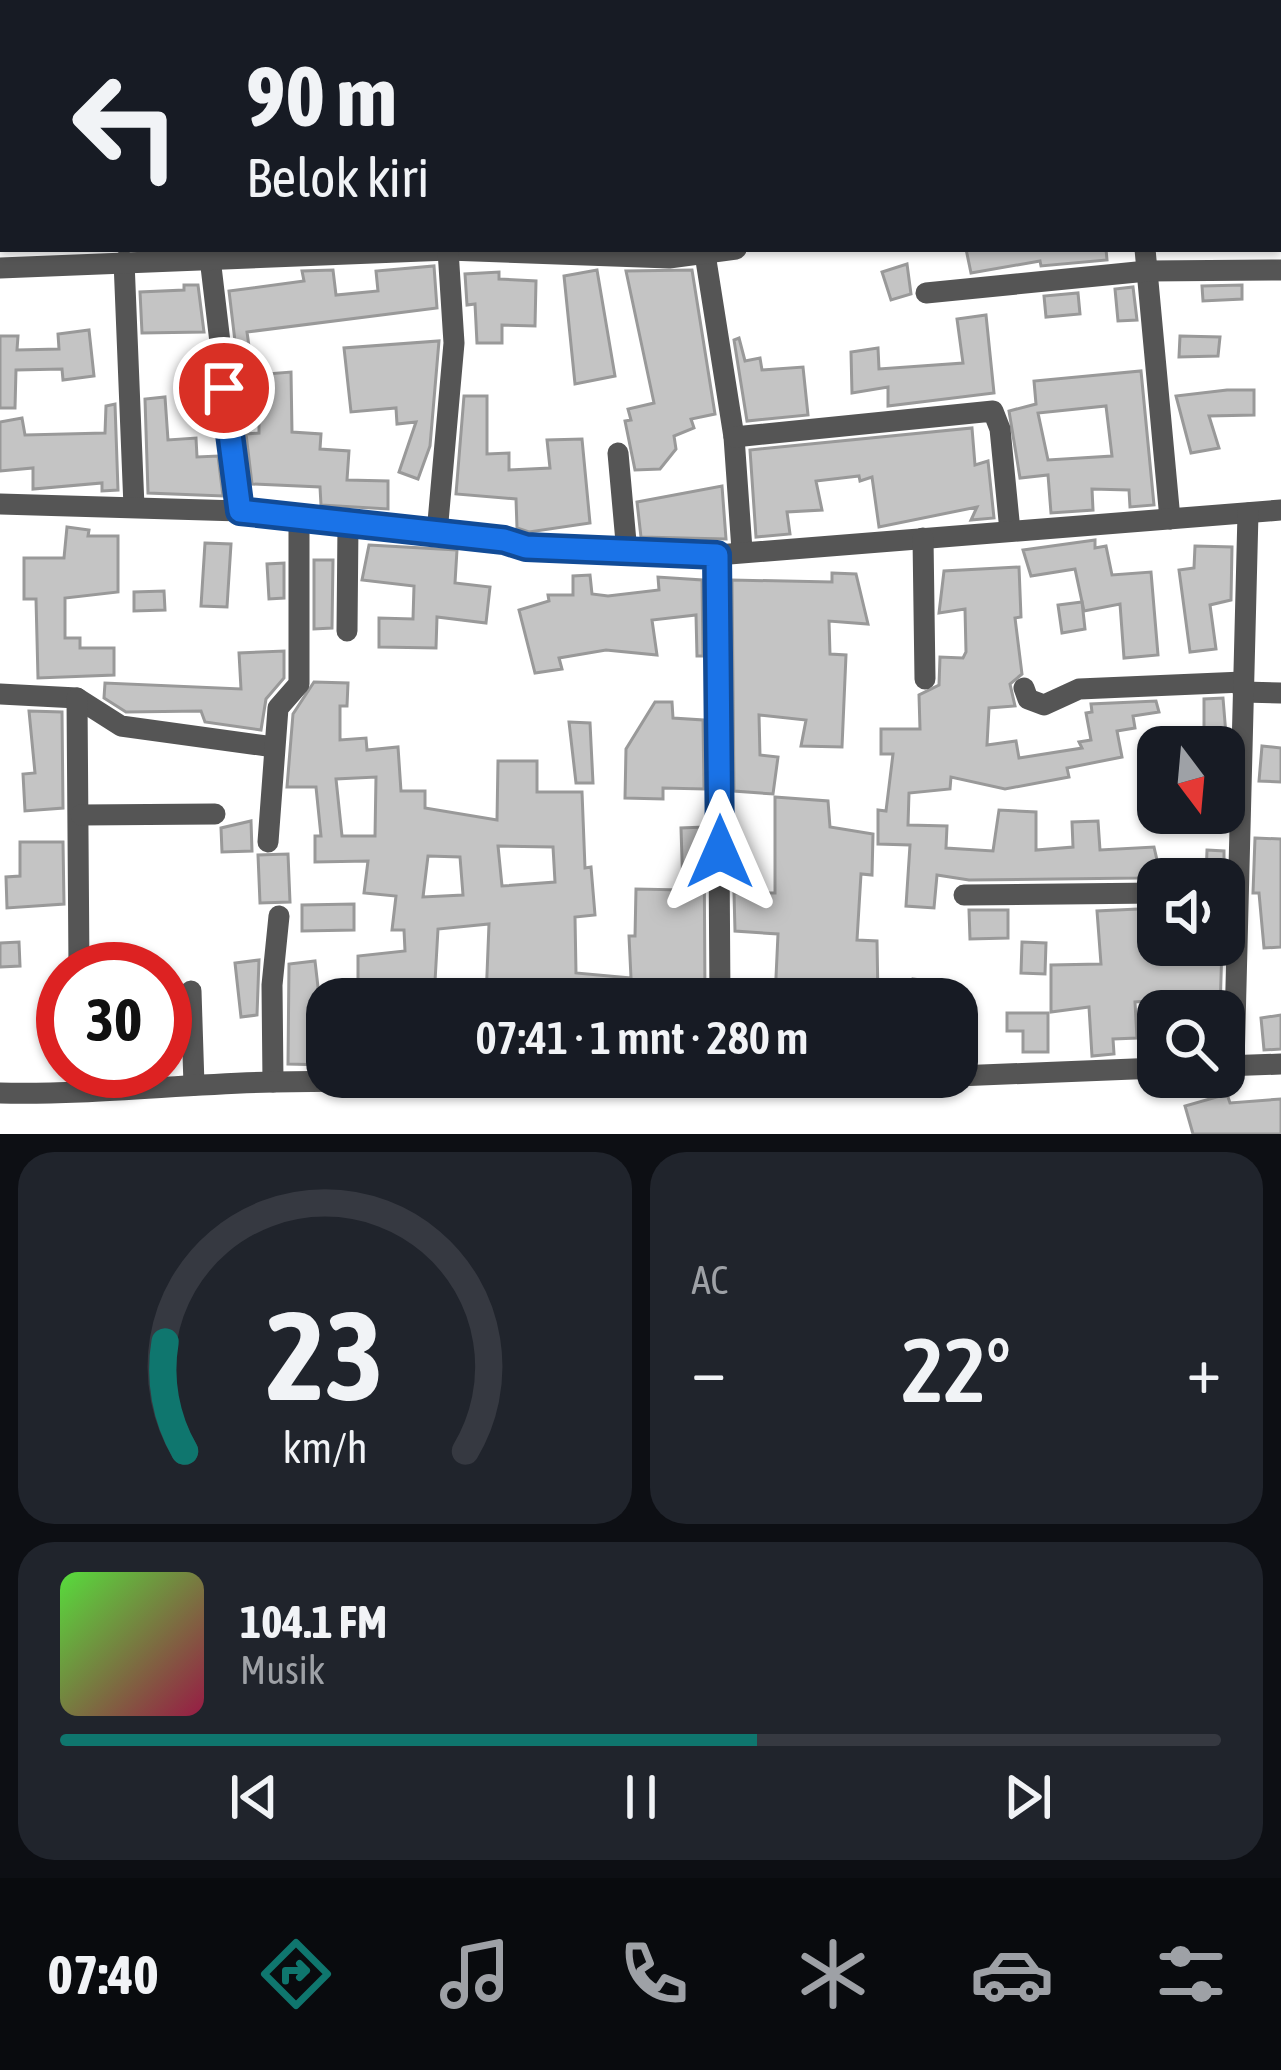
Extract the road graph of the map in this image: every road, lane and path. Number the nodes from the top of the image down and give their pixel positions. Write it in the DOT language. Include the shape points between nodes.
graph roads {
  1 [pos="388,252"];
  2 [pos="448,252"];
  3 [pos="576,252"];
  4 [pos="717,252"];
  5 [pos="180,254"];
  6 [pos="705,254"];
  7 [pos="210,258"];
  8 [pos="1146,260"];
  9 [pos="124,261"];
  10 [pos="0,268"];
  11 [pos="1281,270"];
  12 [pos="926,293"];
  13 [pos="734,437"];
  14 [pos="618,454"];
  15 [pos="0,504"];
  16 [pos="134,507"];
  17 [pos="1281,510"];
  18 [pos="240,511"];
  19 [pos="1248,513"];
  20 [pos="299,518"];
  21 [pos="1170,519"];
  22 [pos="348,524"];
  23 [pos="1010,531"];
  24 [pos="436,533"];
  25 [pos="923,538"];
  26 [pos="742,550"];
  27 [pos="627,553"];
  28 [pos="717,555"];
  29 [pos="347,631"];
  30 [pos="926,679"];
  31 [pos="1243,687"];
  32 [pos="1024,688"];
  33 [pos="1281,693"];
  34 [pos="0,694"];
  35 [pos="77,698"];
  36 [pos="274,747"];
  37 [pos="215,814"];
  38 [pos="81,815"];
  39 [pos="268,842"];
  40 [pos="1233,858"];
  41 [pos="1137,893"];
  42 [pos="964,896"];
  43 [pos="279,916"];
  44 [pos="79,942"];
  45 [pos="720,978"];
  46 [pos="192,1022"];
  47 [pos="1281,1064"];
  48 [pos="1245,1065"];
  49 [pos="1137,1069"];
  50 [pos="978,1075"];
  51 [pos="273,1082"];
  52 [pos="306,1082"];
  53 [pos="194,1085"];
  54 [pos="0,1093"];
  55 [pos="36,1094"];
  1 -- 7 [label="street"];
  2 -- 24 [label="street" via="454,343"];
  3 -- 6 [label="street"];
  4 -- 6 [label="street"];
  5 -- 7 [label="street"];
  5 -- 9 [label="street"];
  6 -- 13 [label="street"];
  7 -- 18 [label="street"];
  8 -- 11 [label="street"];
  8 -- 12 [label="street"];
  8 -- 21 [label="street"];
  9 -- 10 [label="street"];
  9 -- 16 [label="street"];
  13 -- 23 [label="street" via="993,411"];
  13 -- 26 [label="street"];
  14 -- 27 [label="street"];
  15 -- 16 [label="street"];
  16 -- 18 [label="street"];
  17 -- 19 [label="street"];
  18 -- 20 [label="street"];
  19 -- 21 [label="street"];
  19 -- 31 [label="street"];
  20 -- 22 [label="street"];
  20 -- 36 [label="street" via="299,684 278,708"];
  21 -- 23 [label="street"];
  22 -- 24 [label="street"];
  22 -- 29 [label="street"];
  23 -- 25 [label="street"];
  24 -- 27 [label="street"];
  25 -- 26 [label="street"];
  25 -- 30 [label="street"];
  26 -- 28 [label="street"];
  27 -- 28 [label="street"];
  28 -- 45 [label="street"];
  31 -- 32 [label="street" via="1079,689 1044,705"];
  31 -- 33 [label="street"];
  31 -- 40 [label="street"];
  34 -- 35 [label="street"];
  35 -- 36 [label="street" via="121,726"];
  35 -- 38 [label="street"];
  36 -- 39 [label="street"];
  37 -- 38 [label="street"];
  38 -- 44 [label="street"];
  41 -- 42 [label="street"];
  43 -- 51 [label="street"];
  46 -- 53 [label="street"];
  47 -- 48 [label="street"];
  49 -- 50 [label="street"];
  51 -- 52 [label="street"];
  51 -- 53 [label="street"];
  54 -- 55 [label="street"];
}
